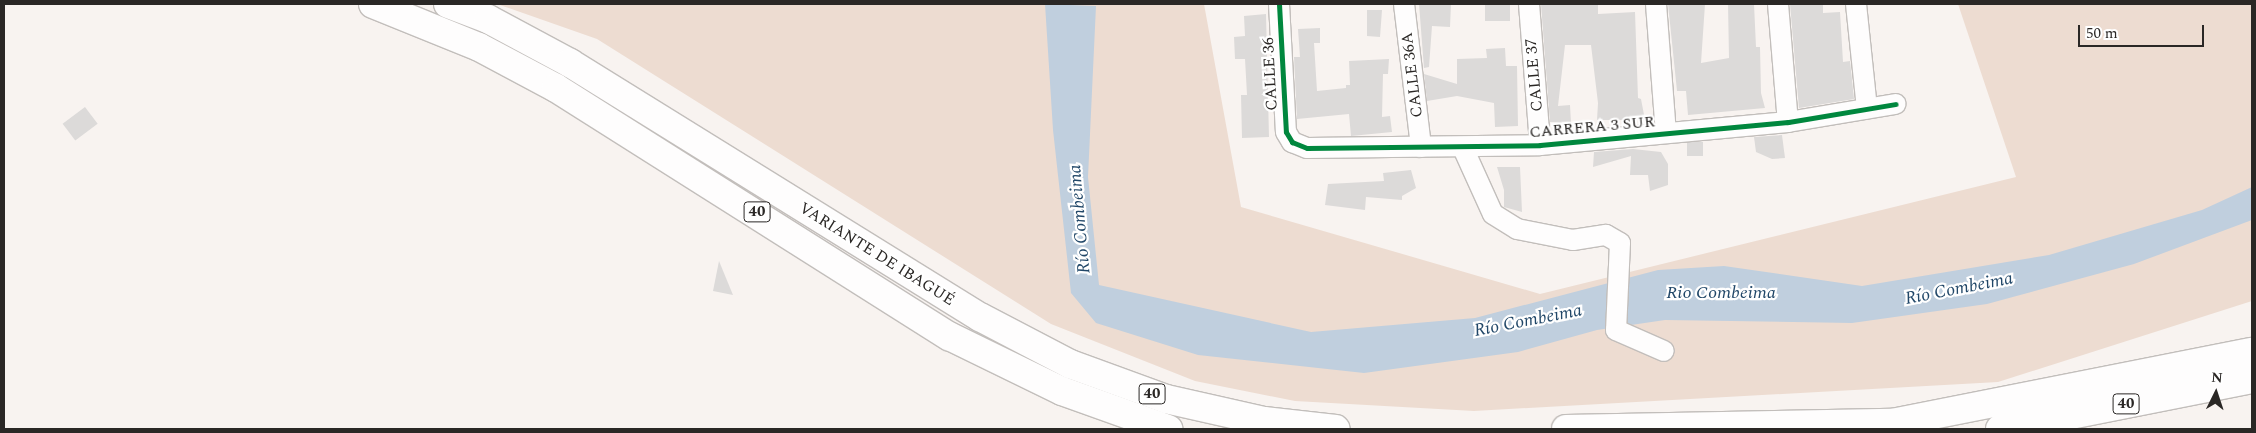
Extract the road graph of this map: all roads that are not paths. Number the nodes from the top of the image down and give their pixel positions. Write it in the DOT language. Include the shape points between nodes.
graph roads {
  1 [pos="373,4"];
  2 [pos="448,4"];
  3 [pos="1279,4"];
  4 [pos="1404,4"];
  5 [pos="1529,4"];
  6 [pos="1656,4"];
  7 [pos="1778,4"];
  8 [pos="1856,4"];
  9 [pos="1895,104"];
  10 [pos="1867,108"];
  11 [pos="1788,122"];
  12 [pos="1666,133"];
  13 [pos="1292,142"];
  14 [pos="1540,145"];
  15 [pos="1421,147"];
  16 [pos="1464,148"];
  17 [pos="1664,351"];
  18 [pos="2252,352"];
  19 [pos="2252,379"];
  20 [pos="1168,429"];
  21 [pos="1336,429"];
  22 [pos="1566,429"];
  23 [pos="2000,429"];
  1 -- 20 [label="highway, VARIANTE DE IBAGUÉ / 40" via="479,47 556,88 949,336 1062,391"];
  2 -- 21 [label="highway, VARIANTE DE IBAGUÉ / 40" via="488,19 570,63 980,317 1070,364 1166,399 1264,421"];
  3 -- 13 [label="street, CALLE 36" via="1286,132"];
  4 -- 15 [label="street, CALLE 36A"];
  5 -- 14 [label="street, CALLE 37"];
  6 -- 12 [label="street"];
  7 -- 11 [label="street"];
  8 -- 10 [label="street"];
  9 -- 10 [label="street, CARRERA 3 SUR"];
  10 -- 11 [label="street, CARRERA 3 SUR"];
  11 -- 12 [label="street, CARRERA 3 SUR"];
  12 -- 14 [label="street, CARRERA 3 SUR"];
  13 -- 15 [label="street, CARRERA 3 SUR" via="1307,148"];
  14 -- 16 [label="street, CARRERA 3 SUR"];
  15 -- 16 [label="street, CARRERA 3 SUR"];
  16 -- 17 [label="street" via="1493,214 1517,229 1573,240 1598,234 1620,243 1616,330"];
  18 -- 22 [label="highway, 40" via="1892,423"];
  19 -- 23 [label="highway, 40"];
}
